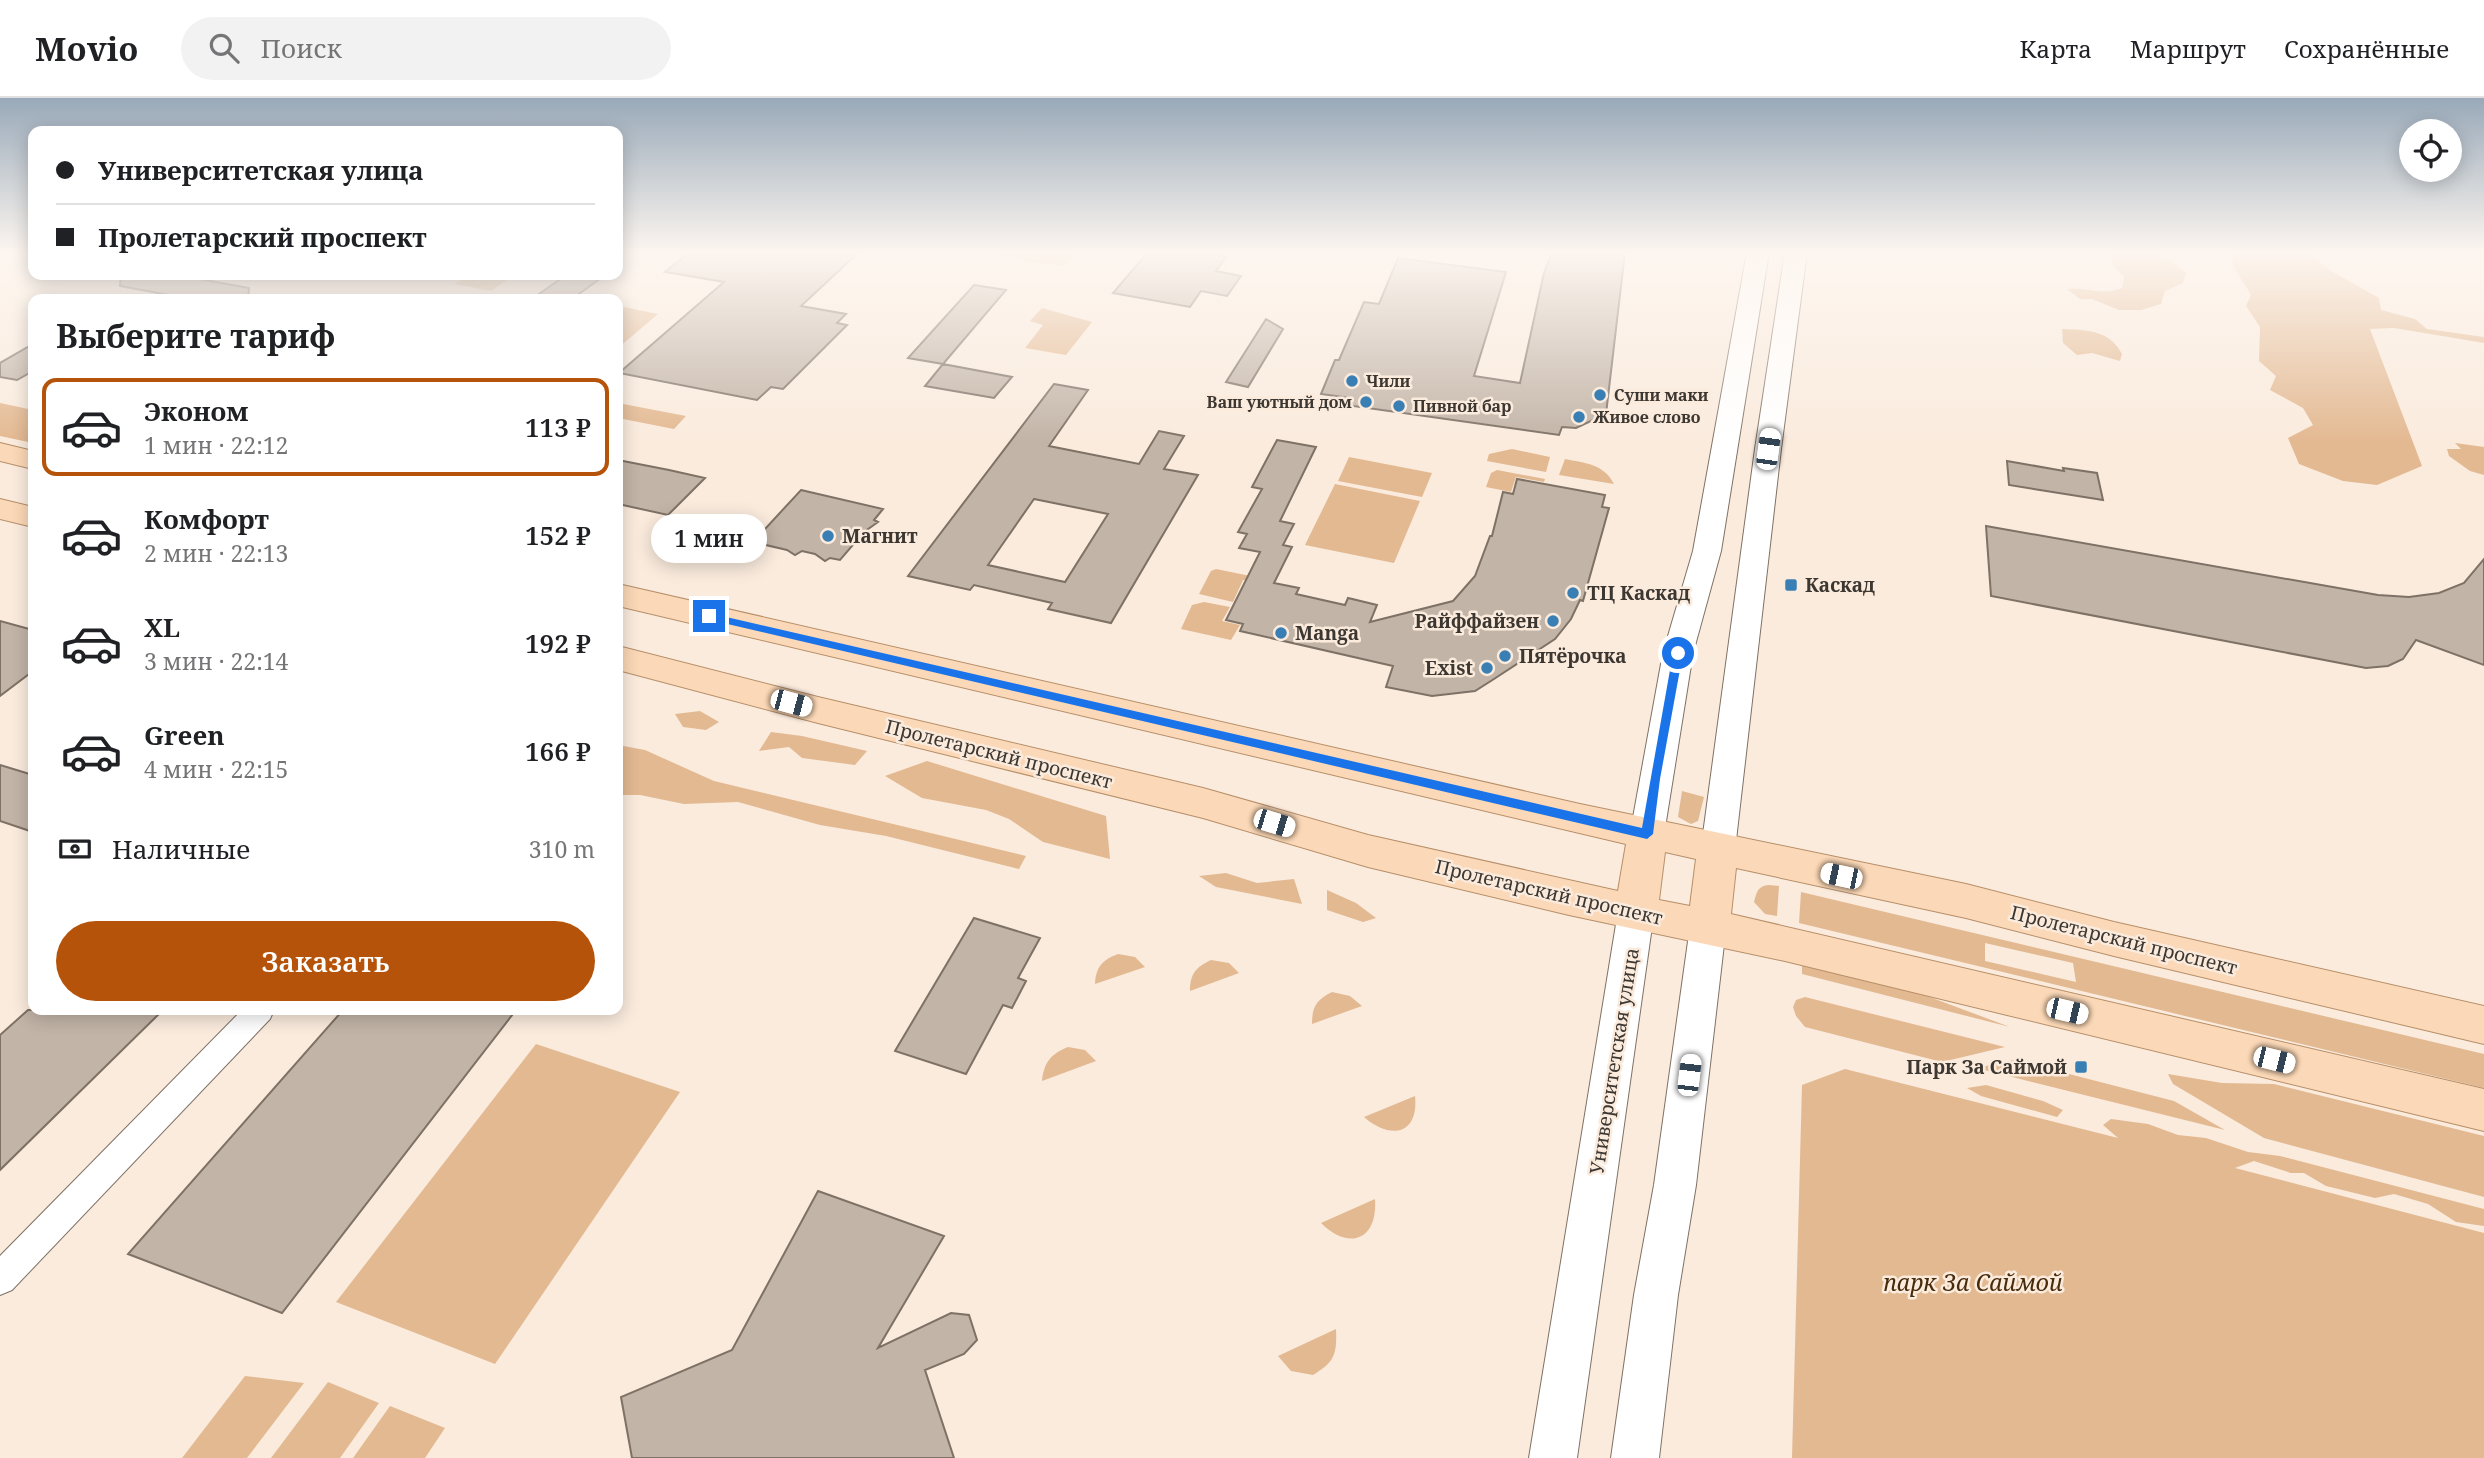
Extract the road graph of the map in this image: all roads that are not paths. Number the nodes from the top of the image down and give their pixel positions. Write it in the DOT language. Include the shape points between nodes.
graph roads {
  1 [pos="1747,315"];
  2 [pos="1787,315"];
  3 [pos="0,452"];
  4 [pos="28,459"];
  5 [pos="0,509"];
  6 [pos="28,516"];
  7 [pos="623,596"];
  8 [pos="623,659"];
  9 [pos="1647,834"];
  10 [pos="1718,849"];
  11 [pos="1636,912"];
  12 [pos="1708,927"];
  13 [pos="255,1015"];
  14 [pos="2484,1025"];
  15 [pos="2484,1110"];
  16 [pos="0,1279"];
  17 [pos="1553,1458"];
  18 [pos="1635,1458"];
  1 -- 9 [label="main road, Университетская улица" via="1707,551 1678,653"];
  2 -- 10 [label="main road"];
  3 -- 4 [label="main road"];
  5 -- 6 [label="main road"];
  7 -- 9 [label="main road, Пролетарский проспект"];
  8 -- 11 [label="main road, Пролетарский проспект" via="1203,803 1368,851"];
  9 -- 10 [label="main road, Пролетарский проспект"];
  9 -- 11 [label="main road, Университетская улица"];
  10 -- 12 [label="main road"];
  10 -- 14 [label="main road, Пролетарский проспект" via="1966,901"];
  11 -- 12 [label="main road, Пролетарский проспект"];
  11 -- 17 [label="main road, Университетская улица"];
  12 -- 15 [label="main road, Пролетарский проспект"];
  12 -- 18 [label="main road"];
  13 -- 16 [label="street"];
}
